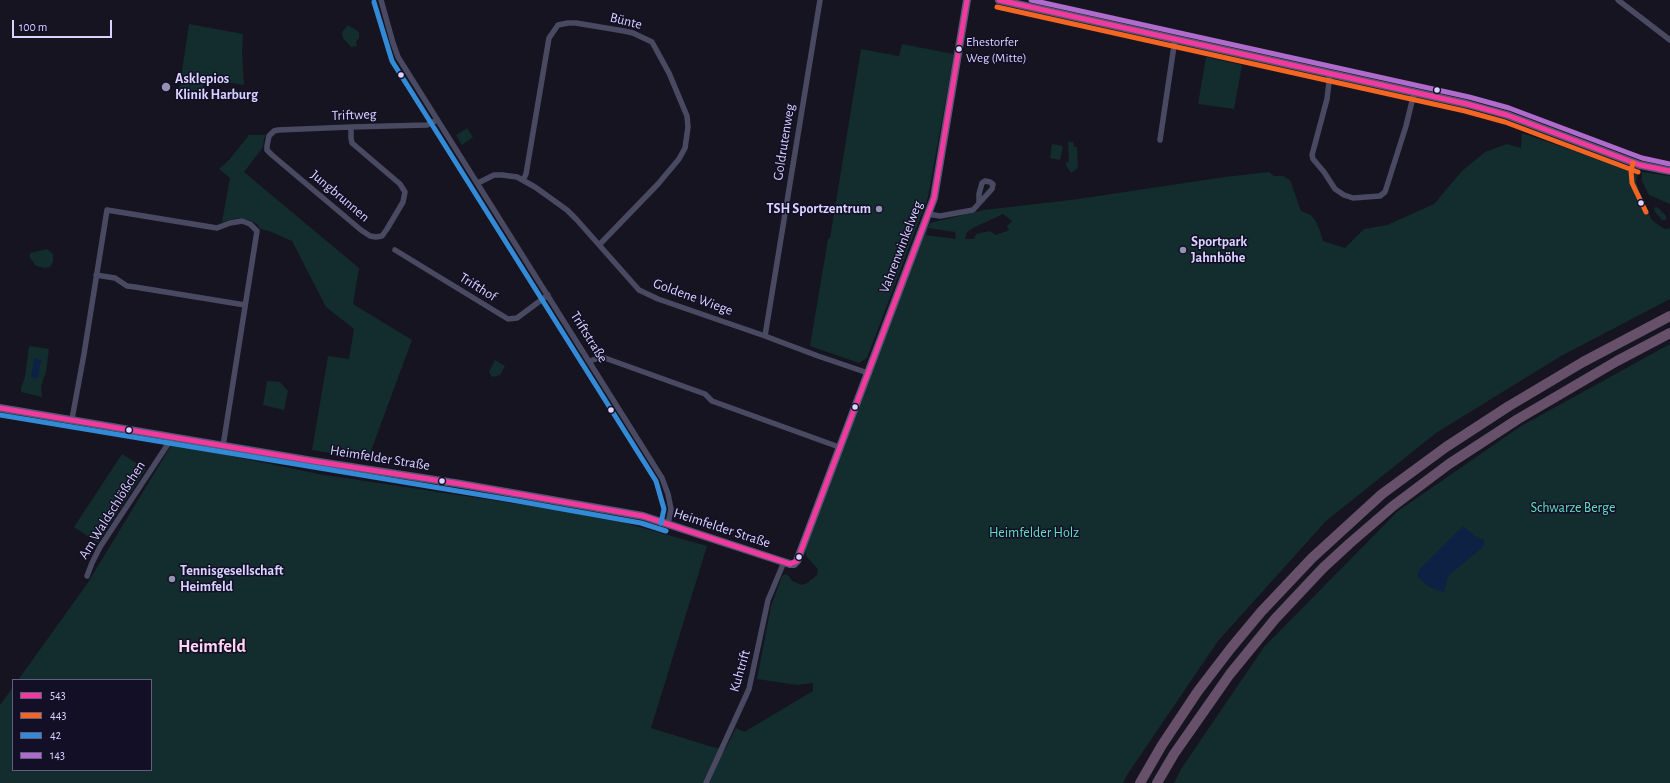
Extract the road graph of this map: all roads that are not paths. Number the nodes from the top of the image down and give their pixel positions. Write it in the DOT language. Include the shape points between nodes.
graph roads {
  1 [pos="381,0"];
  2 [pos="820,0"];
  3 [pos="967,0"];
  4 [pos="999,0"];
  5 [pos="1618,0"];
  6 [pos="1175,39"];
  7 [pos="1670,40"];
  8 [pos="1330,74"];
  9 [pos="1414,93"];
  10 [pos="437,120"];
  11 [pos="350,127"];
  12 [pos="271,133"];
  13 [pos="1160,140"];
  14 [pos="1670,171"];
  15 [pos="523,180"];
  16 [pos="478,183"];
  17 [pos="979,202"];
  18 [pos="928,214"];
  19 [pos="600,244"];
  20 [pos="395,250"];
  21 [pos="96,275"];
  22 [pos="548,295"];
  23 [pos="244,305"];
  24 [pos="1670,316"];
  25 [pos="1670,333"];
  26 [pos="765,336"];
  27 [pos="590,361"];
  28 [pos="868,373"];
  29 [pos="0,408"];
  30 [pos="72,419"];
  31 [pos="169,436"];
  32 [pos="223,446"];
  33 [pos="840,447"];
  34 [pos="668,524"];
  35 [pos="797,561"];
  36 [pos="784,562"];
  37 [pos="88,576"];
  38 [pos="706,783"];
  39 [pos="1140,783"];
  40 [pos="1157,783"];
  1 -- 10 [label="street, Triftstraße" via="398,56"];
  2 -- 26 [label="street, Goldrutenweg"];
  3 -- 18 [label="street, Vahrenwinkelweg" via="934,198"];
  4 -- 6 [label="street"];
  5 -- 7 [label="street"];
  6 -- 8 [label="street"];
  6 -- 13 [label="street"];
  8 -- 9 [label="street"];
  8 -- 9 [label="street" via="1327,99 1312,155 1335,189 1353,198 1380,196 1384,192"];
  9 -- 14 [label="street" via="1498,112 1640,165"];
  10 -- 11 [label="street, Triftweg" via="427,125"];
  10 -- 16 [label="street, Triftstraße"];
  11 -- 12 [label="street, Triftweg" via="278,130"];
  11 -- 12 [label="street, Jungbrunnen" via="352,143 400,184 404,192 403,202 382,236 370,236 361,230 272,155 266,146"];
  15 -- 16 [label="street, Goldene Wiege" via="498,174"];
  15 -- 19 [label="street, Goldene Wiege" via="566,210"];
  15 -- 19 [label="street, Bünte" via="549,38 558,25 576,23 633,32 652,42 669,73 687,116 685,148 658,184"];
  16 -- 22 [label="street, Triftstraße"];
  17 -- 18 [label="street" via="973,210 940,216"];
  18 -- 28 [label="street, Vahrenwinkelweg"];
  19 -- 26 [label="street, Goldene Wiege" via="639,290"];
  20 -- 22 [label="street, Trifthof" via="508,318 517,318"];
  21 -- 23 [label="street" via="115,278 127,286"];
  21 -- 23 [label="street" via="107,210 218,228 230,222 242,221 257,231"];
  21 -- 30 [label="street"];
  22 -- 27 [label="street, Triftstraße"];
  23 -- 32 [label="street"];
  24 -- 39 [label="highway" via="1583,362 1509,406 1446,447 1382,494 1312,558 1246,630 1198,691"];
  25 -- 40 [label="highway" via="1518,419 1455,460 1393,506 1349,544 1322,568 1275,619 1230,674 1174,754"];
  26 -- 28 [label="street, Goldene Wiege"];
  27 -- 33 [label="street" via="602,357 705,394 712,401"];
  27 -- 34 [label="street, Triftstraße" via="662,478 671,509"];
  28 -- 33 [label="street, Vahrenwinkelweg"];
  29 -- 30 [label="street, Heimfelder Straße"];
  30 -- 31 [label="street, Heimfelder Straße"];
  31 -- 32 [label="street, Heimfelder Straße"];
  31 -- 37 [label="street, Am Waldschlößchen" via="168,444 100,546"];
  32 -- 34 [label="street, Heimfelder Straße" via="528,495 643,516"];
  33 -- 35 [label="street, Vahrenwinkelweg"];
  34 -- 36 [label="street, Heimfelder Straße"];
  35 -- 36 [label="street, Heimfelder Straße" via="792,564"];
  36 -- 38 [label="street, Kuhtrift" via="768,600 750,689"];
}
